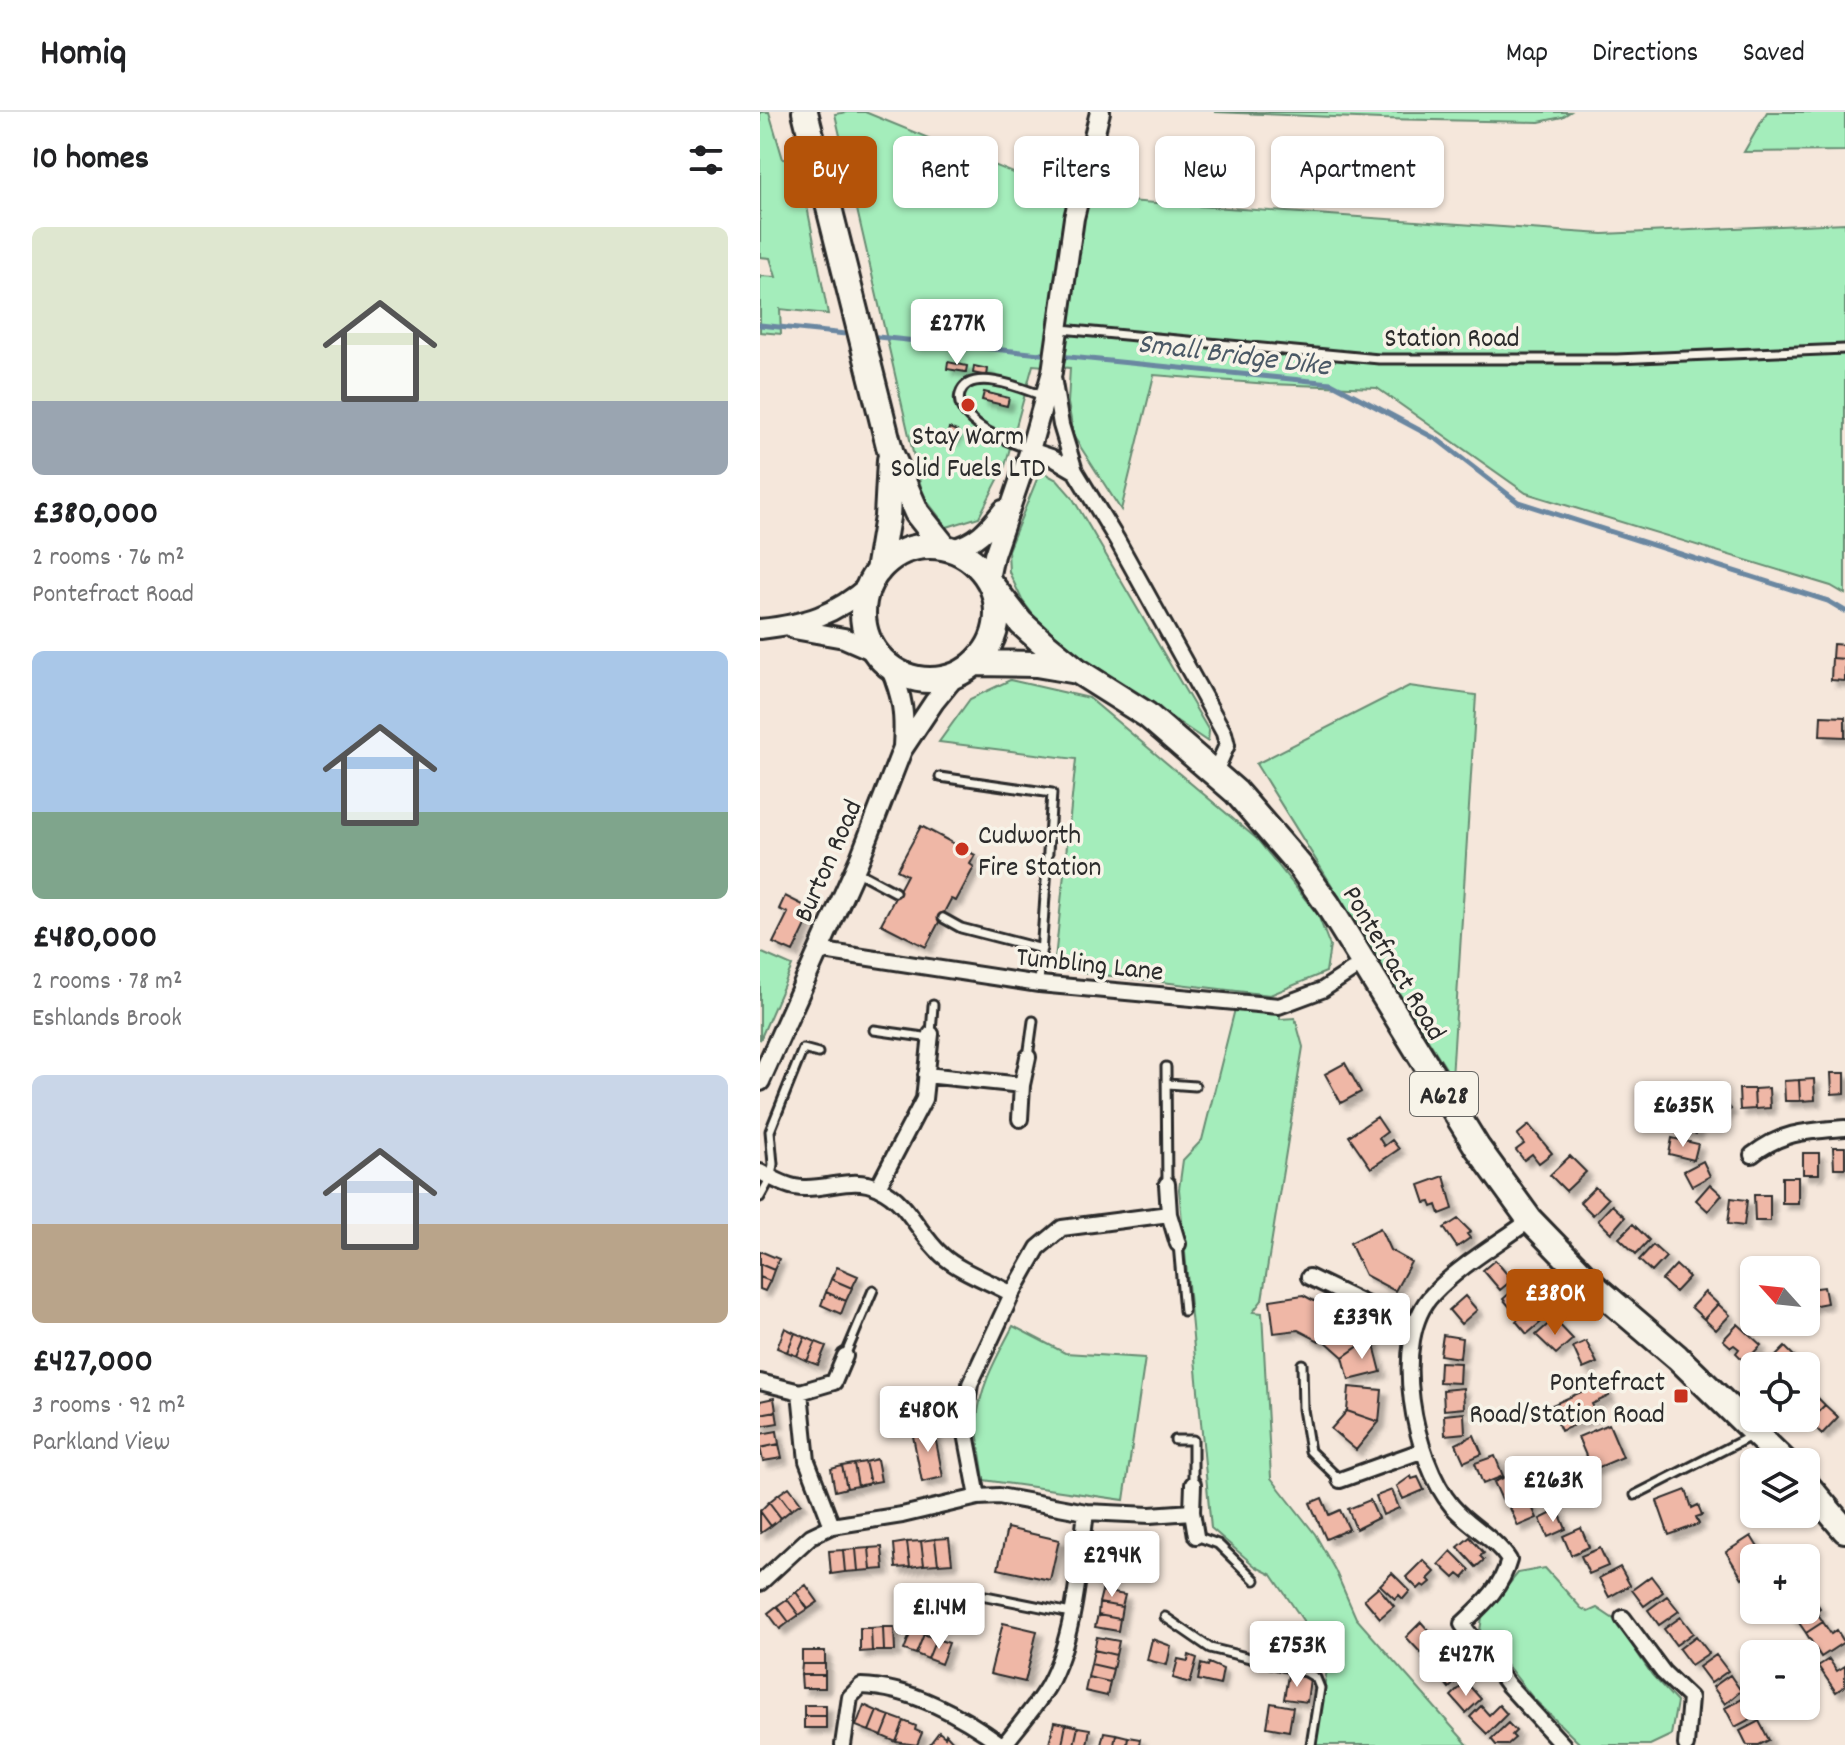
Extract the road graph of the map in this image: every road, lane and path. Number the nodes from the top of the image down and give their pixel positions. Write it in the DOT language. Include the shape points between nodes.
graph roads {
  1 [pos="805,112"];
  2 [pos="1100,112"];
  3 [pos="1058,335"];
  4 [pos="1845,349"];
  5 [pos="1052,372"];
  6 [pos="1045,397"];
  7 [pos="1030,450"];
  8 [pos="891,454"];
  9 [pos="1075,471"];
  10 [pos="1013,499"];
  11 [pos="948,548"];
  12 [pos="874,578"];
  13 [pos="991,583"];
  14 [pos="781,627"];
  15 [pos="760,629"];
  16 [pos="883,660"];
  17 [pos="966,669"];
  18 [pos="1079,672"];
  19 [pos="902,750"];
  20 [pos="1215,772"];
  21 [pos="940,777"];
  22 [pos="854,870"];
  23 [pos="895,892"];
  24 [pos="943,918"];
  25 [pos="1042,949"];
  26 [pos="817,950"];
  27 [pos="1351,971"];
  28 [pos="1039,984"];
  29 [pos="933,1005"];
  30 [pos="1033,1021"];
  31 [pos="874,1030"];
  32 [pos="931,1036"];
  33 [pos="818,1053"];
  34 [pos="1028,1057"];
  35 [pos="1166,1067"];
  36 [pos="926,1075"];
  37 [pos="760,1081"];
  38 [pos="1168,1084"];
  39 [pos="1022,1085"];
  40 [pos="1195,1086"];
  41 [pos="1020,1119"];
  42 [pos="1845,1128"];
  43 [pos="1752,1155"];
  44 [pos="765,1175"];
  45 [pos="1167,1184"];
  46 [pos="878,1187"];
  47 [pos="760,1197"];
  48 [pos="1169,1214"];
  49 [pos="1530,1220"];
  50 [pos="1178,1244"];
  51 [pos="1309,1277"];
  52 [pos="873,1290"];
  53 [pos="1012,1294"];
  54 [pos="1184,1311"];
  55 [pos="1415,1323"];
  56 [pos="845,1356"];
  57 [pos="1302,1364"];
  58 [pos="760,1382"];
  59 [pos="800,1392"];
  60 [pos="1757,1433"];
  61 [pos="1175,1440"];
  62 [pos="1771,1448"];
  63 [pos="1421,1451"];
  64 [pos="1340,1480"];
  65 [pos="1193,1484"];
  66 [pos="1635,1495"];
  67 [pos="978,1497"];
  68 [pos="1820,1501"];
  69 [pos="1086,1512"];
  70 [pos="1192,1512"];
  71 [pos="832,1526"];
  72 [pos="1845,1530"];
  73 [pos="1196,1536"];
  74 [pos="1255,1580"];
  75 [pos="760,1583"];
  76 [pos="981,1595"];
  77 [pos="1071,1613"];
  78 [pos="1165,1617"];
  79 [pos="1623,1618"];
  80 [pos="843,1745"];
  81 [pos="1003,1745"];
  82 [pos="1311,1745"];
  83 [pos="1563,1745"];
  84 [pos="1686,1745"];
  1 -- 8 [label="highway"];
  2 -- 3 [label="street" via="1074,218"];
  3 -- 4 [label="lane, Station Road" via="1379,359 1617,359"];
  3 -- 5 [label="street"];
  5 -- 6 [label="street"];
  5 -- 9 [label="street"];
  6 -- 7 [label="street"];
  6 -- 7 [label="lane" via="976,380 960,395 961,407 972,420"];
  7 -- 9 [label="street"];
  7 -- 10 [label="street"];
  8 -- 11 [label="highway" via="917,513"];
  8 -- 12 [label="highway" via="887,517"];
  9 -- 20 [label="street" via="1224,733 1227,745"];
  10 -- 11 [label="street" via="978,538"];
  10 -- 13 [label="street"];
  11 -- 12 [label="highway" via="907,550 891,558"];
  11 -- 13 [label="highway" via="974,562"];
  12 -- 14 [label="street" via="837,610"];
  12 -- 16 [label="highway" via="864,625"];
  13 -- 17 [label="highway" via="997,602 994,635"];
  13 -- 18 [label="highway, Pontefract Road / A628" via="1021,623"];
  14 -- 15 [label="street"];
  14 -- 16 [label="street" via="844,638"];
  16 -- 17 [label="highway" via="922,679"];
  16 -- 19 [label="street, Burton Road" via="900,690 905,715"];
  17 -- 18 [label="highway, Pontefract Road / A628" via="1036,664"];
  17 -- 19 [label="street, Burton Road" via="934,702"];
  18 -- 20 [label="highway, Pontefract Road / A628" via="1147,715"];
  19 -- 22 [label="street, Burton Road"];
  20 -- 49 [label="highway, Pontefract Road / A628" via="1328,905 1477,1147"];
  21 -- 25 [label="lane" via="1052,793"];
  22 -- 23 [label="lane"];
  22 -- 26 [label="street, Burton Road"];
  24 -- 25 [label="lane" via="961,928"];
  25 -- 28 [label="lane"];
  26 -- 28 [label="street, Tumbling Lane"];
  26 -- 37 [label="street, Burton Road"];
  27 -- 28 [label="street, Tumbling Lane" via="1322,990 1279,1006"];
  29 -- 32 [label="lane"];
  30 -- 34 [label="lane"];
  31 -- 32 [label="lane"];
  32 -- 36 [label="street"];
  33 -- 44 [label="lane" via="803,1049 770,1131 773,1164"];
  34 -- 39 [label="street"];
  35 -- 38 [label="lane"];
  36 -- 39 [label="street"];
  36 -- 46 [label="street" via="917,1116"];
  38 -- 40 [label="lane"];
  38 -- 45 [label="lane"];
  39 -- 41 [label="street"];
  42 -- 43 [label="street" via="1792,1133"];
  44 -- 46 [label="street" via="805,1189 852,1181"];
  44 -- 47 [label="lane"];
  45 -- 48 [label="street"];
  46 -- 53 [label="street" via="897,1199 945,1259"];
  48 -- 50 [label="street"];
  48 -- 53 [label="street" via="1062,1228 1038,1248"];
  49 -- 55 [label="street" via="1431,1295"];
  49 -- 60 [label="highway, Pontefract Road / A628" via="1595,1287"];
  50 -- 54 [label="lane"];
  51 -- 55 [label="street"];
  52 -- 56 [label="lane"];
  53 -- 67 [label="street" via="970,1384 966,1404 964,1423"];
  55 -- 63 [label="street" via="1408,1388"];
  56 -- 59 [label="street" via="834,1382"];
  57 -- 64 [label="lane" via="1310,1451"];
  58 -- 59 [label="street"];
  59 -- 71 [label="street" via="807,1461"];
  60 -- 62 [label="highway, Pontefract Road / A628"];
  60 -- 66 [label="lane"];
  61 -- 65 [label="lane" via="1193,1440"];
  63 -- 64 [label="street"];
  63 -- 83 [label="street" via="1452,1506 1499,1545 1509,1560 1493,1595 1462,1624"];
  65 -- 70 [label="street"];
  67 -- 69 [label="street"];
  67 -- 71 [label="street"];
  68 -- 72 [label="highway"];
  69 -- 70 [label="street"];
  69 -- 77 [label="street"];
  70 -- 73 [label="street"];
  71 -- 75 [label="street" via="811,1536"];
  73 -- 74 [label="lane" via="1218,1544"];
  76 -- 77 [label="lane"];
  77 -- 81 [label="street" via="1063,1652 1046,1689"];
  78 -- 82 [label="lane" via="1210,1648 1316,1678 1320,1688"];
  79 -- 84 [label="street" via="1663,1672 1690,1698"];
  80 -- 81 [label="street" via="850,1697 861,1686 879,1686 969,1721"];
}
